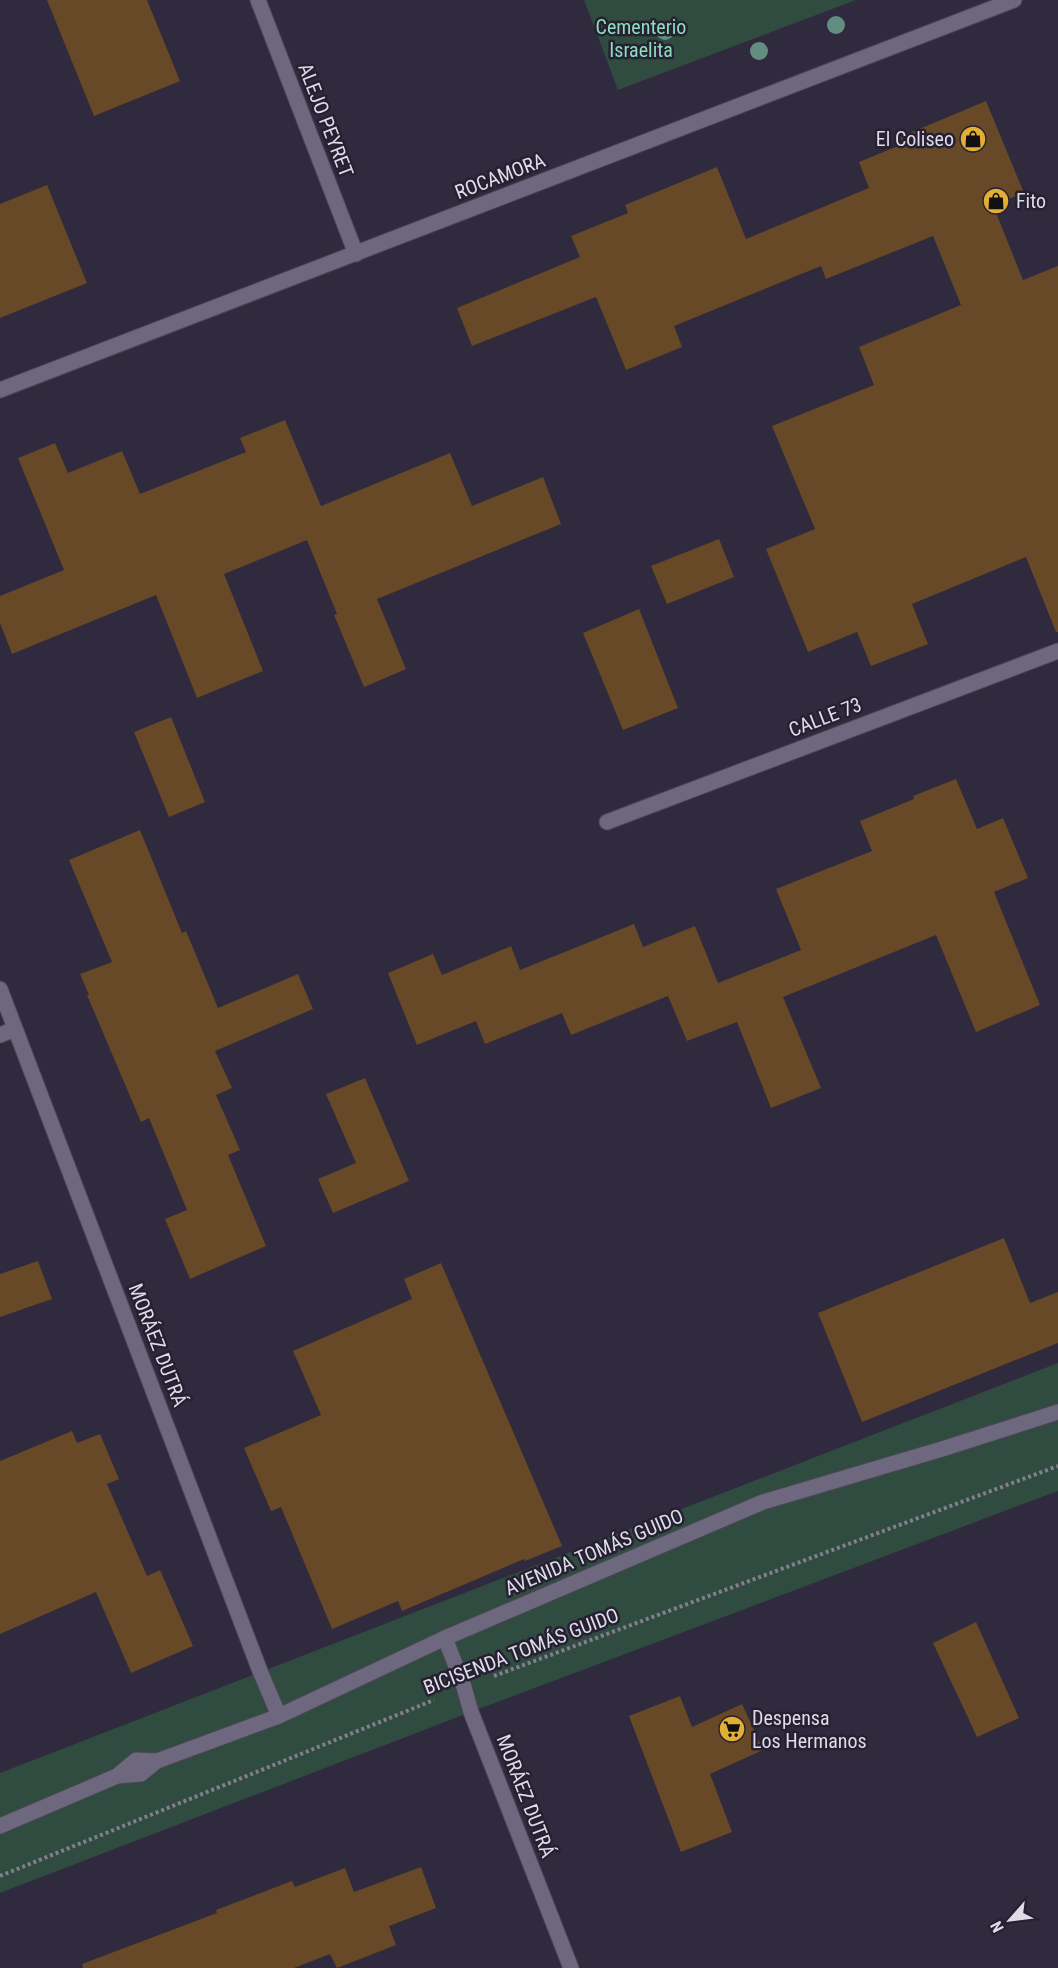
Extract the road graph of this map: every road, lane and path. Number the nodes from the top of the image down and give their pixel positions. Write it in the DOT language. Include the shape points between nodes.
graph roads {
  1 [pos="258,0"];
  2 [pos="1014,0"];
  3 [pos="356,254"];
  4 [pos="0,390"];
  5 [pos="1058,651"];
  6 [pos="607,822"];
  7 [pos="0,989"];
  8 [pos="15,1029"];
  9 [pos="0,1035"];
  10 [pos="1058,1412"];
  11 [pos="1058,1466"];
  12 [pos="445,1638"];
  13 [pos="464,1688"];
  14 [pos="279,1716"];
  15 [pos="0,1826"];
  16 [pos="0,1876"];
  17 [pos="571,1968"];
  1 -- 3 [label="street, ALEJO PEYRET"];
  2 -- 3 [label="street, ROCAMORA"];
  3 -- 4 [label="street, ROCAMORA"];
  5 -- 6 [label="street, CALLE 73"];
  7 -- 8 [label="street, MORÁEZ DUTRÁ"];
  8 -- 9 [label="street"];
  8 -- 14 [label="street, MORÁEZ DUTRÁ"];
  10 -- 12 [label="street, AVENIDA TOMÁS GUIDO" via="763,1502"];
  11 -- 13 [label="path, BICISENDA TOMÁS GUIDO"];
  12 -- 13 [label="street, MORÁEZ DUTRÁ"];
  12 -- 14 [label="street, AVENIDA TOMÁS GUIDO"];
  13 -- 16 [label="path, BICISENDA TOMÁS GUIDO"];
  13 -- 17 [label="street, MORÁEZ DUTRÁ"];
  14 -- 15 [label="street, AVENIDA TOMÁS GUIDO" via="157,1761 141,1774 117,1776"];
}
